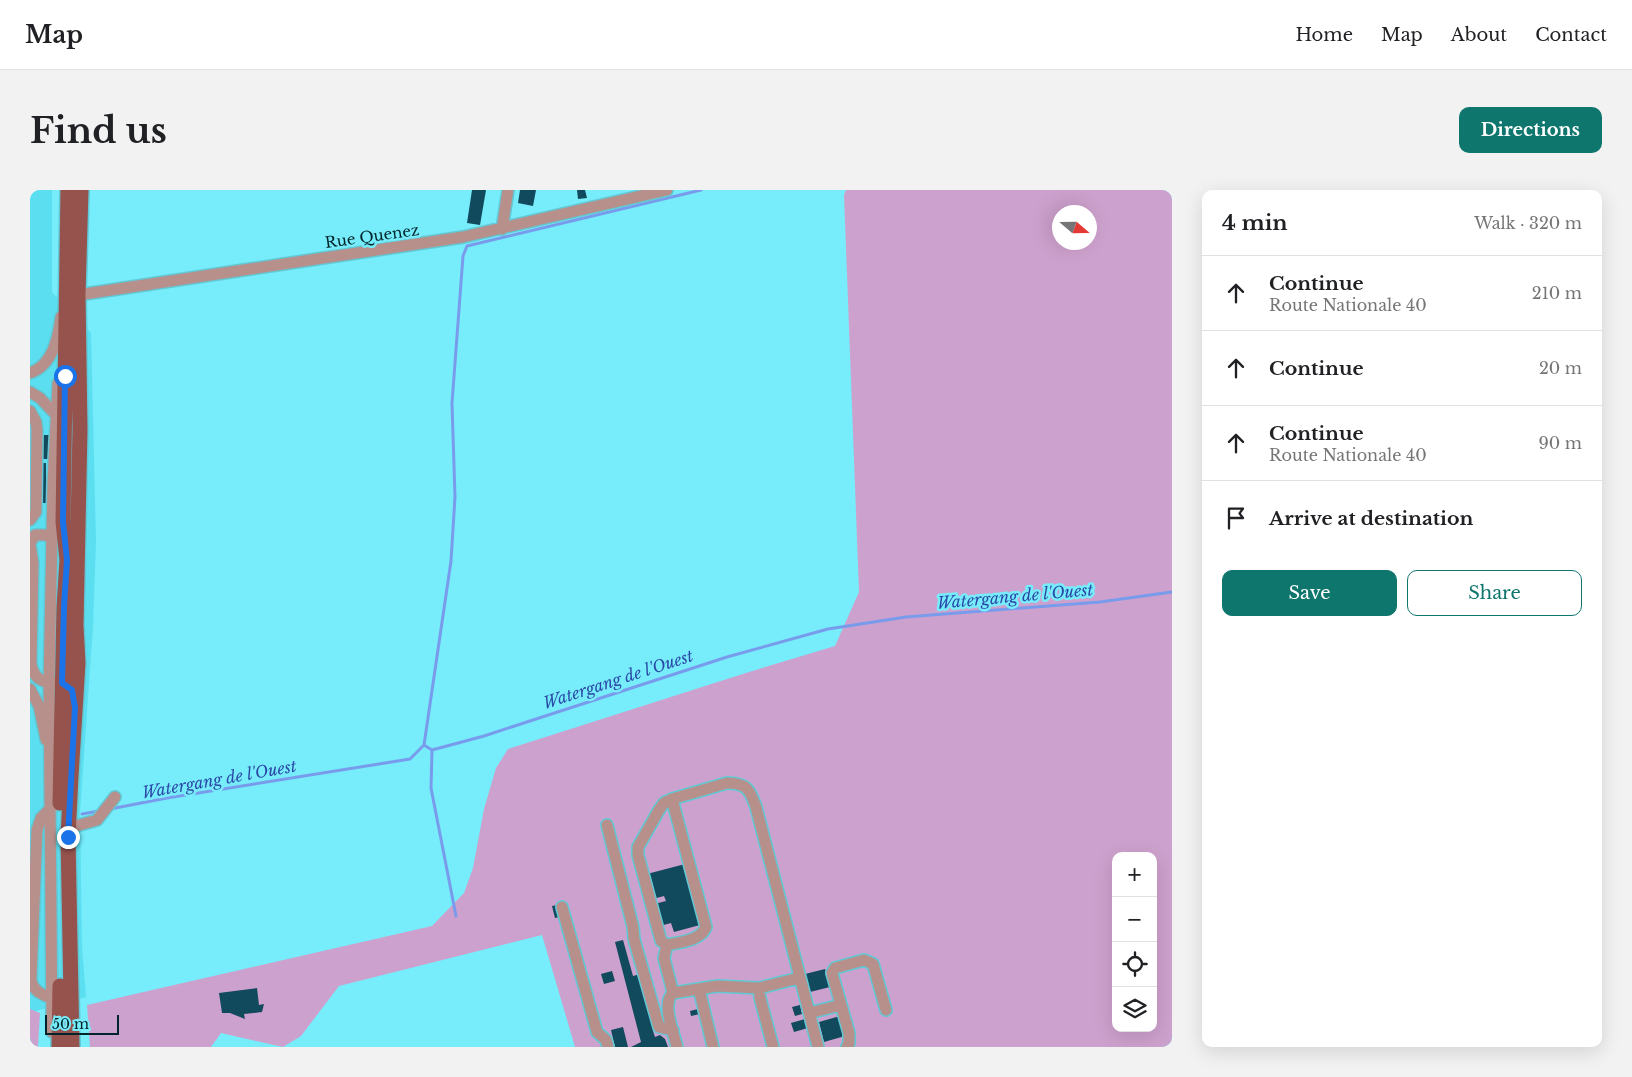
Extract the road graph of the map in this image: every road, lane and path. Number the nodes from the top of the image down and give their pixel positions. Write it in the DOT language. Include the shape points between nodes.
graph roads {
  1 [pos="68,190"];
  2 [pos="81,190"];
  3 [pos="508,190"];
  4 [pos="667,190"];
  5 [pos="502,229"];
  6 [pos="67,235"];
  7 [pos="78,295"];
  8 [pos="60,324"];
  9 [pos="62,364"];
  10 [pos="42,367"];
  11 [pos="30,373"];
  12 [pos="30,392"];
  13 [pos="80,393"];
  14 [pos="30,411"];
  15 [pos="56,414"];
  16 [pos="64,432"];
  17 [pos="64,463"];
  18 [pos="53,482"];
  19 [pos="30,520"];
  20 [pos="52,540"];
  21 [pos="78,668"];
  22 [pos="56,683"];
  23 [pos="30,690"];
  24 [pos="75,708"];
  25 [pos="50,759"];
  26 [pos="672,799"];
  27 [pos="112,800"];
  28 [pos="55,803"];
  29 [pos="607,825"];
  30 [pos="68,828"];
  31 [pos="562,907"];
  32 [pos="668,945"];
  33 [pos="799,978"];
  34 [pos="759,988"];
  35 [pos="699,989"];
  36 [pos="673,993"];
  37 [pos="56,1000"];
  38 [pos="841,1005"];
  39 [pos="886,1010"];
  40 [pos="809,1013"];
  41 [pos="673,1030"];
  42 [pos="53,1046"];
  43 [pos="72,1047"];
  44 [pos="608,1047"];
  45 [pos="677,1047"];
  46 [pos="713,1047"];
  47 [pos="773,1047"];
  48 [pos="818,1047"];
  49 [pos="847,1047"];
  1 -- 6 [label="main road"];
  2 -- 7 [label="main road"];
  3 -- 5 [label="street"];
  4 -- 5 [label="street, Rue Quenez"];
  5 -- 7 [label="street, Rue Quenez"];
  6 -- 7 [label="street" via="70,290"];
  6 -- 8 [label="street"];
  6 -- 9 [label="main road"];
  7 -- 13 [label="main road"];
  8 -- 9 [label="street"];
  8 -- 10 [label="street" via="52,350"];
  9 -- 10 [label="street"];
  9 -- 13 [label="street" via="73,372"];
  9 -- 15 [label="street"];
  9 -- 16 [label="main road"];
  10 -- 11 [label="street"];
  12 -- 15 [label="street"];
  13 -- 21 [label="main road"];
  14 -- 19 [label="street" via="37,429 36,512"];
  15 -- 16 [label="street"];
  15 -- 18 [label="street"];
  16 -- 17 [label="main road"];
  17 -- 18 [label="street"];
  17 -- 22 [label="main road" via="63,528 67,560"];
  18 -- 20 [label="street"];
  20 -- 22 [label="street"];
  20 -- 22 [label="street" via="39,534 32,538 30,546 33,563 31,668 39,679"];
  21 -- 22 [label="street" via="74,679"];
  21 -- 24 [label="main road"];
  22 -- 24 [label="street" via="72,690"];
  22 -- 25 [label="street"];
  22 -- 28 [label="main road"];
  23 -- 25 [label="street" via="39,706"];
  24 -- 30 [label="main road"];
  25 -- 28 [label="street"];
  26 -- 32 [label="street" via="659,810 638,847 661,941"];
  26 -- 32 [label="street" via="706,927 704,934 696,938"];
  26 -- 33 [label="street" via="727,783 736,783 750,790"];
  27 -- 30 [label="street" via="97,820"];
  28 -- 37 [label="main road"];
  28 -- 37 [label="street" via="41,818 36,830 31,979 35,990"];
  29 -- 41 [label="street" via="659,1027"];
  30 -- 43 [label="main road"];
  31 -- 44 [label="street" via="597,1032 606,1040"];
  32 -- 36 [label="street" via="664,958"];
  33 -- 34 [label="street"];
  33 -- 40 [label="street"];
  34 -- 35 [label="street" via="717,986"];
  34 -- 47 [label="street"];
  35 -- 36 [label="street"];
  35 -- 46 [label="street"];
  36 -- 41 [label="street" via="667,1002"];
  37 -- 42 [label="main road"];
  38 -- 39 [label="street" via="832,973 835,968 864,960 873,964"];
  38 -- 40 [label="street"];
  38 -- 49 [label="street" via="849,1034"];
  40 -- 48 [label="street"];
  41 -- 45 [label="street"];
}
